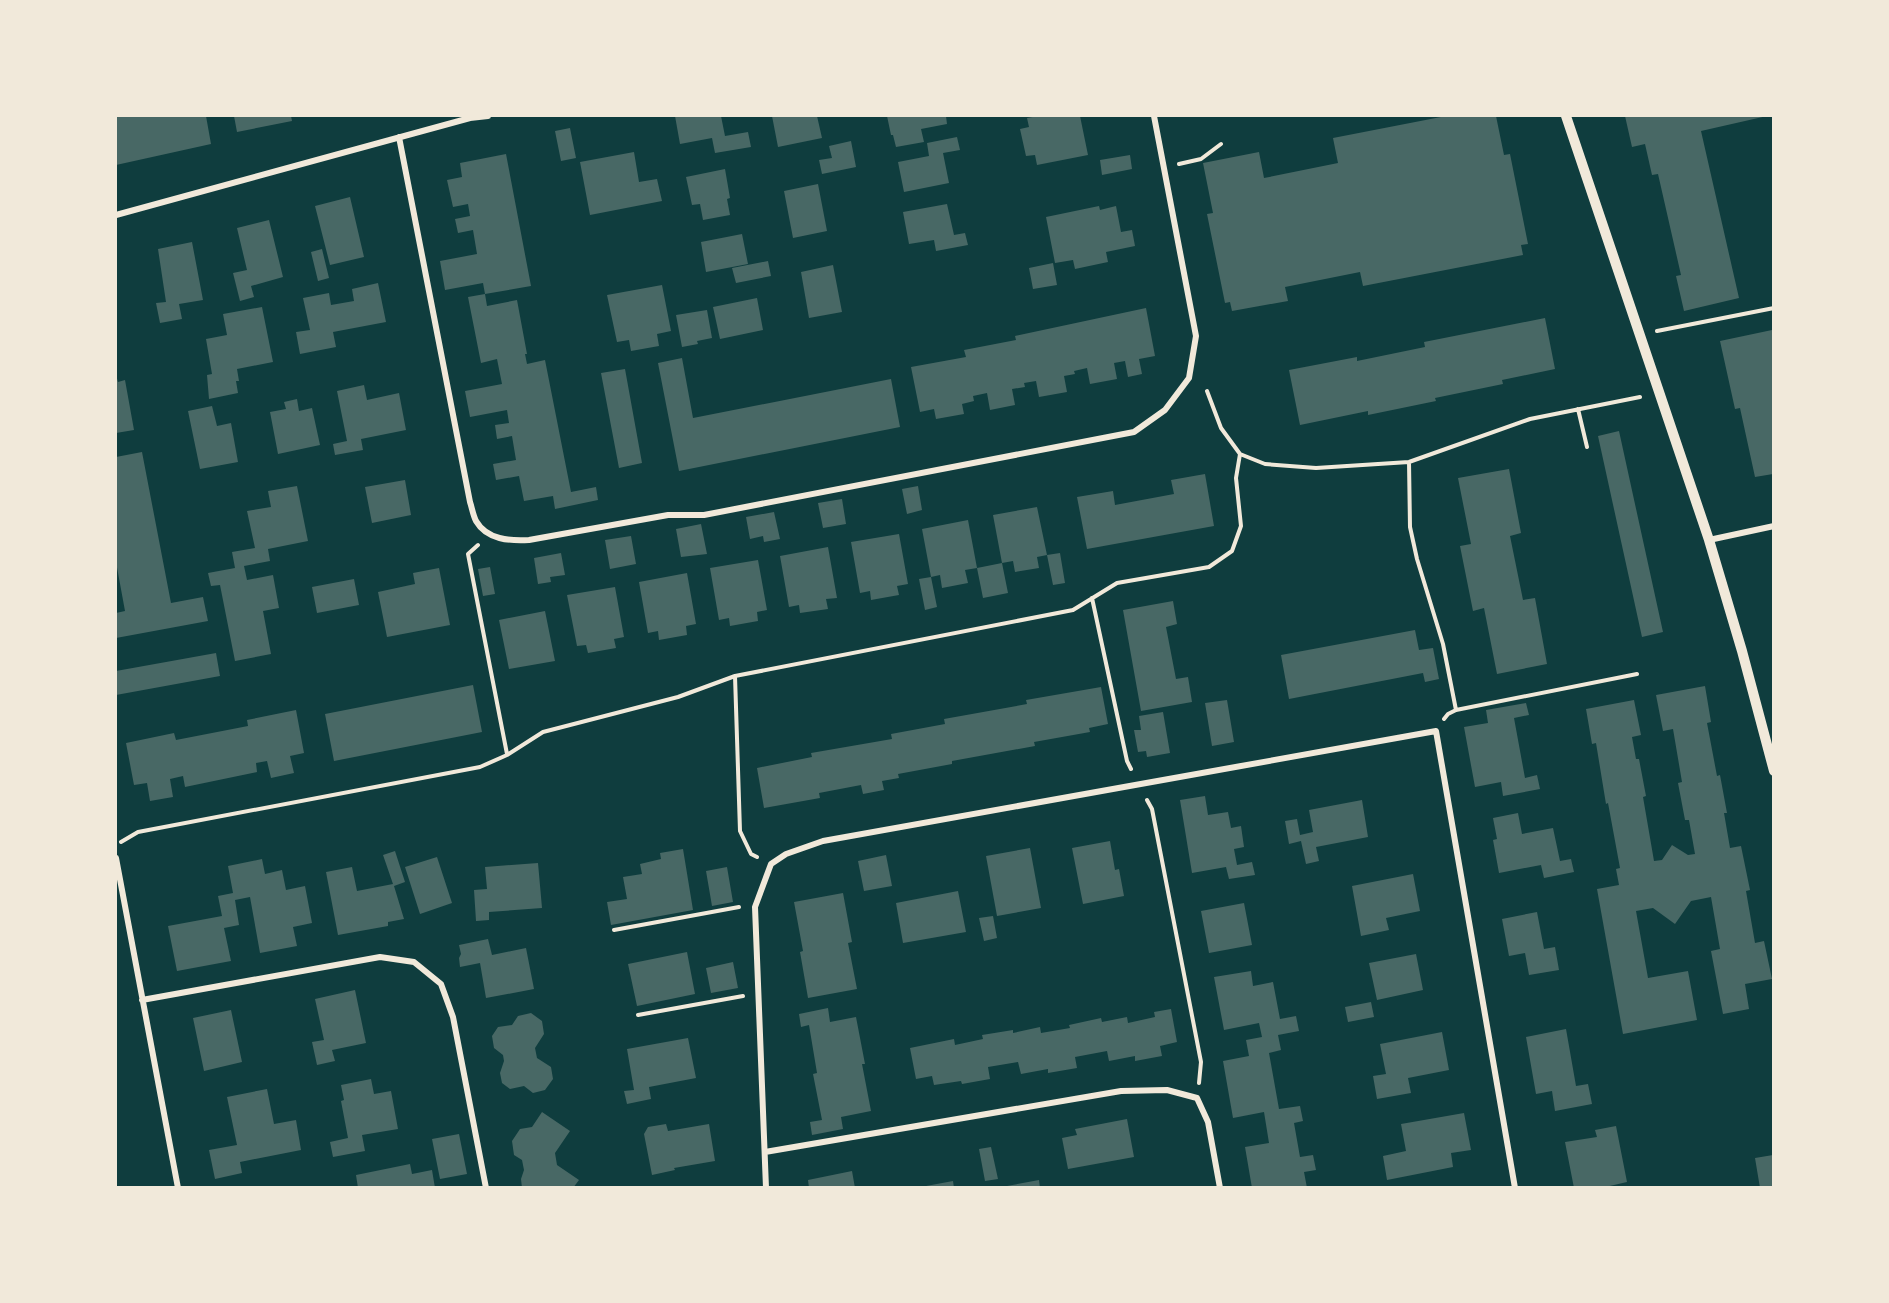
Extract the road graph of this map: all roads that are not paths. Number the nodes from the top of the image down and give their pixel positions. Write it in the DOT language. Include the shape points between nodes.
graph roads {
  1 [pos="488,116"];
  2 [pos="1154,116"];
  3 [pos="1566,116"];
  4 [pos="399,137"];
  5 [pos="116,215"];
  6 [pos="1773,526"];
  7 [pos="1709,540"];
  8 [pos="1773,771"];
  9 [pos="116,858"];
  10 [pos="142,1000"];
  11 [pos="765,1152"];
  12 [pos="178,1188"];
  13 [pos="486,1188"];
  14 [pos="766,1188"];
  15 [pos="1220,1188"];
  16 [pos="1515,1188"];
  1 -- 4 [label="street"];
  2 -- 4 [label="street" via="1196,336 1189,378 1165,410 1134,432 704,515 668,515 507,541 490,534 477,522 470,502"];
  3 -- 7 [label="street"];
  4 -- 5 [label="street"];
  6 -- 7 [label="street"];
  7 -- 8 [label="street"];
  9 -- 10 [label="street"];
  10 -- 12 [label="street"];
  10 -- 13 [label="street" via="380,957 414,962 441,984 453,1017"];
  11 -- 14 [label="street"];
  11 -- 15 [label="street" via="1121,1091 1167,1090 1197,1098 1208,1122"];
  11 -- 16 [label="street" via="755,906 771,864 786,854 823,841 1436,731"];
}
